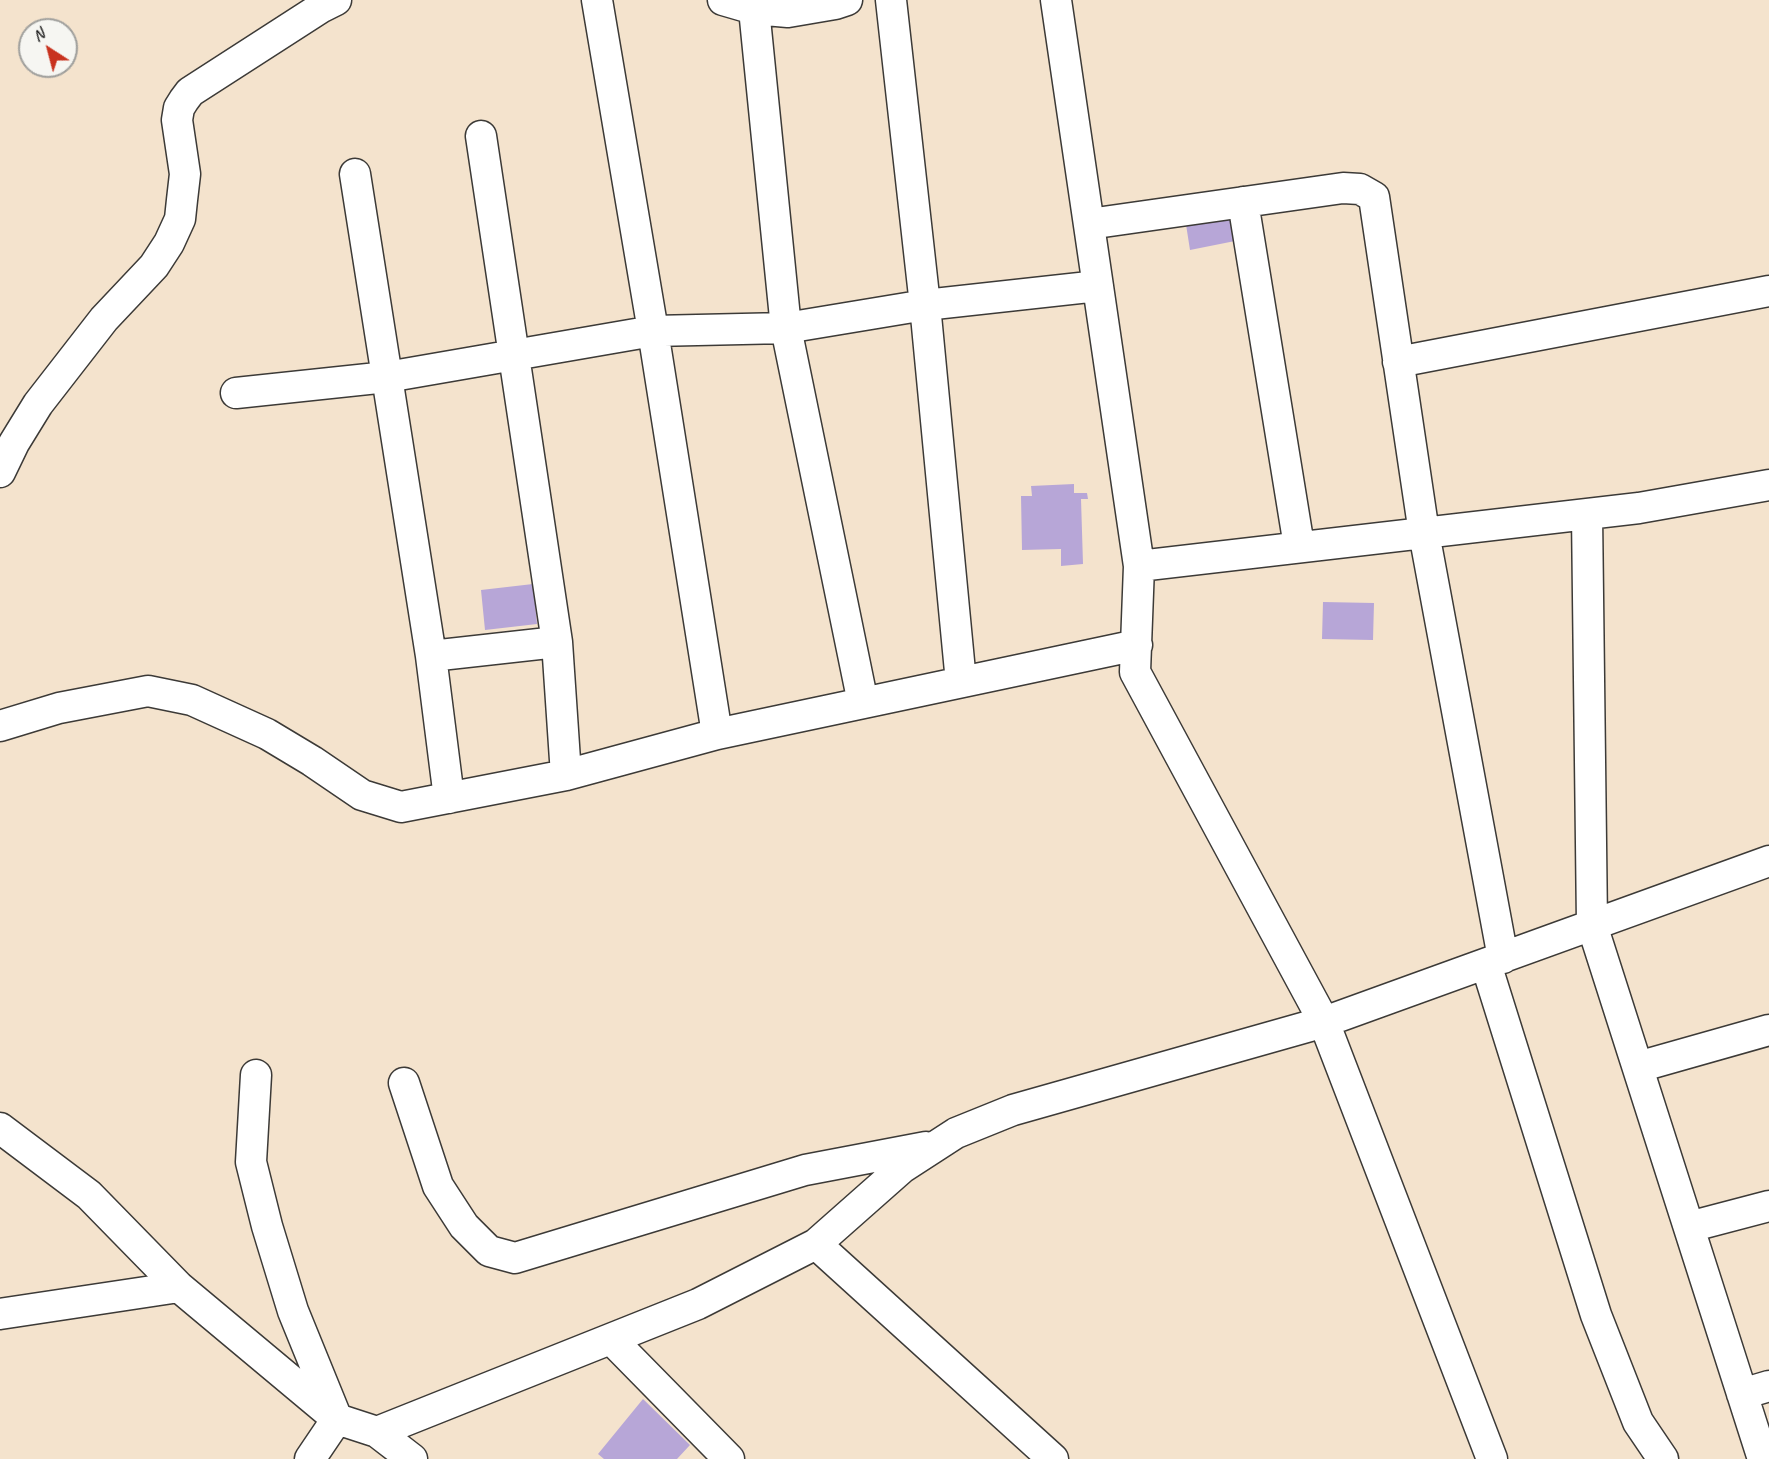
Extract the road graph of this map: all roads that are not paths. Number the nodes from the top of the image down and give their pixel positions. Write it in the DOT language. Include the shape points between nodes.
graph roads {
  1 [pos="336,0"];
  2 [pos="597,0"];
  3 [pos="723,0"];
  4 [pos="847,0"];
  5 [pos="891,0"];
  6 [pos="1056,0"];
  7 [pos="754,9"];
  8 [pos="482,136"];
  9 [pos="355,174"];
  10 [pos="1243,202"];
  11 [pos="1089,224"];
  12 [pos="1098,286"];
  13 [pos="1769,291"];
  14 [pos="924,305"];
  15 [pos="786,328"];
  16 [pos="653,331"];
  17 [pos="514,355"];
  18 [pos="1398,362"];
  19 [pos="387,378"];
  20 [pos="236,393"];
  21 [pos="0,472"];
  22 [pos="1769,485"];
  23 [pos="1587,514"];
  24 [pos="1424,533"];
  25 [pos="1299,546"];
  26 [pos="1139,566"];
  27 [pos="557,642"];
  28 [pos="1137,645"];
  29 [pos="431,656"];
  30 [pos="962,682"];
  31 [pos="863,703"];
  32 [pos="0,726"];
  33 [pos="717,735"];
  34 [pos="566,775"];
  35 [pos="449,798"];
  36 [pos="1769,861"];
  37 [pos="1592,925"];
  38 [pos="1495,961"];
  39 [pos="1324,1022"];
  40 [pos="1769,1030"];
  41 [pos="1638,1066"];
  42 [pos="256,1075"];
  43 [pos="404,1083"];
  44 [pos="0,1128"];
  45 [pos="938,1144"];
  46 [pos="1769,1206"];
  47 [pos="1689,1227"];
  48 [pos="816,1244"];
  49 [pos="179,1287"];
  50 [pos="0,1314"];
  51 [pos="611,1339"];
  52 [pos="1755,1390"];
  53 [pos="337,1419"];
  54 [pos="377,1432"];
  55 [pos="310,1459"];
  56 [pos="412,1459"];
  57 [pos="729,1459"];
  58 [pos="1053,1459"];
  59 [pos="1492,1459"];
  60 [pos="1663,1459"];
  61 [pos="1763,1459"];
  1 -- 21 [label="street" via="190,92 184,100 177,120 185,174 180,219 169,243 154,267 104,319 38,404"];
  2 -- 16 [label="street"];
  3 -- 7 [label="street"];
  4 -- 7 [label="street" via="788,12"];
  5 -- 14 [label="street"];
  6 -- 11 [label="street"];
  7 -- 15 [label="street"];
  8 -- 17 [label="street"];
  9 -- 19 [label="street"];
  10 -- 11 [label="street"];
  10 -- 18 [label="street" via="1343,188 1360,189 1374,197"];
  10 -- 25 [label="street"];
  11 -- 12 [label="street"];
  12 -- 14 [label="street"];
  12 -- 26 [label="street"];
  13 -- 18 [label="street"];
  14 -- 15 [label="street"];
  14 -- 30 [label="street"];
  15 -- 16 [label="street"];
  15 -- 31 [label="street"];
  16 -- 17 [label="street"];
  16 -- 33 [label="street"];
  17 -- 19 [label="street"];
  17 -- 27 [label="street"];
  18 -- 24 [label="street"];
  19 -- 20 [label="street"];
  19 -- 29 [label="street"];
  22 -- 23 [label="street"];
  23 -- 24 [label="street"];
  23 -- 37 [label="street"];
  24 -- 25 [label="street"];
  24 -- 38 [label="street"];
  25 -- 26 [label="street"];
  26 -- 28 [label="street"];
  27 -- 29 [label="street"];
  27 -- 34 [label="street"];
  28 -- 30 [label="street"];
  28 -- 39 [label="street" via="1135,672"];
  29 -- 35 [label="street"];
  30 -- 31 [label="street"];
  31 -- 33 [label="street"];
  32 -- 35 [label="street" via="59,708 148,691 192,700 267,734 362,795 401,807"];
  33 -- 34 [label="street"];
  34 -- 35 [label="street"];
  36 -- 37 [label="street"];
  37 -- 38 [label="street"];
  37 -- 41 [label="street"];
  38 -- 39 [label="street"];
  38 -- 60 [label="street" via="1596,1316 1638,1422"];
  39 -- 45 [label="street" via="1012,1110"];
  39 -- 59 [label="street"];
  40 -- 41 [label="street"];
  41 -- 47 [label="street"];
  42 -- 53 [label="street" via="251,1162 293,1311"];
  43 -- 45 [label="street" via="438,1186 464,1226 489,1251 515,1258 805,1170"];
  44 -- 49 [label="street" via="89,1195"];
  45 -- 48 [label="street" via="902,1168"];
  46 -- 47 [label="street"];
  47 -- 52 [label="street"];
  48 -- 51 [label="street" via="698,1304"];
  48 -- 58 [label="street"];
  49 -- 50 [label="street"];
  49 -- 53 [label="street"];
  51 -- 54 [label="street"];
  51 -- 57 [label="street"];
  52 -- 61 [label="street"];
  53 -- 54 [label="street"];
  53 -- 55 [label="street"];
  54 -- 56 [label="street"];
}
